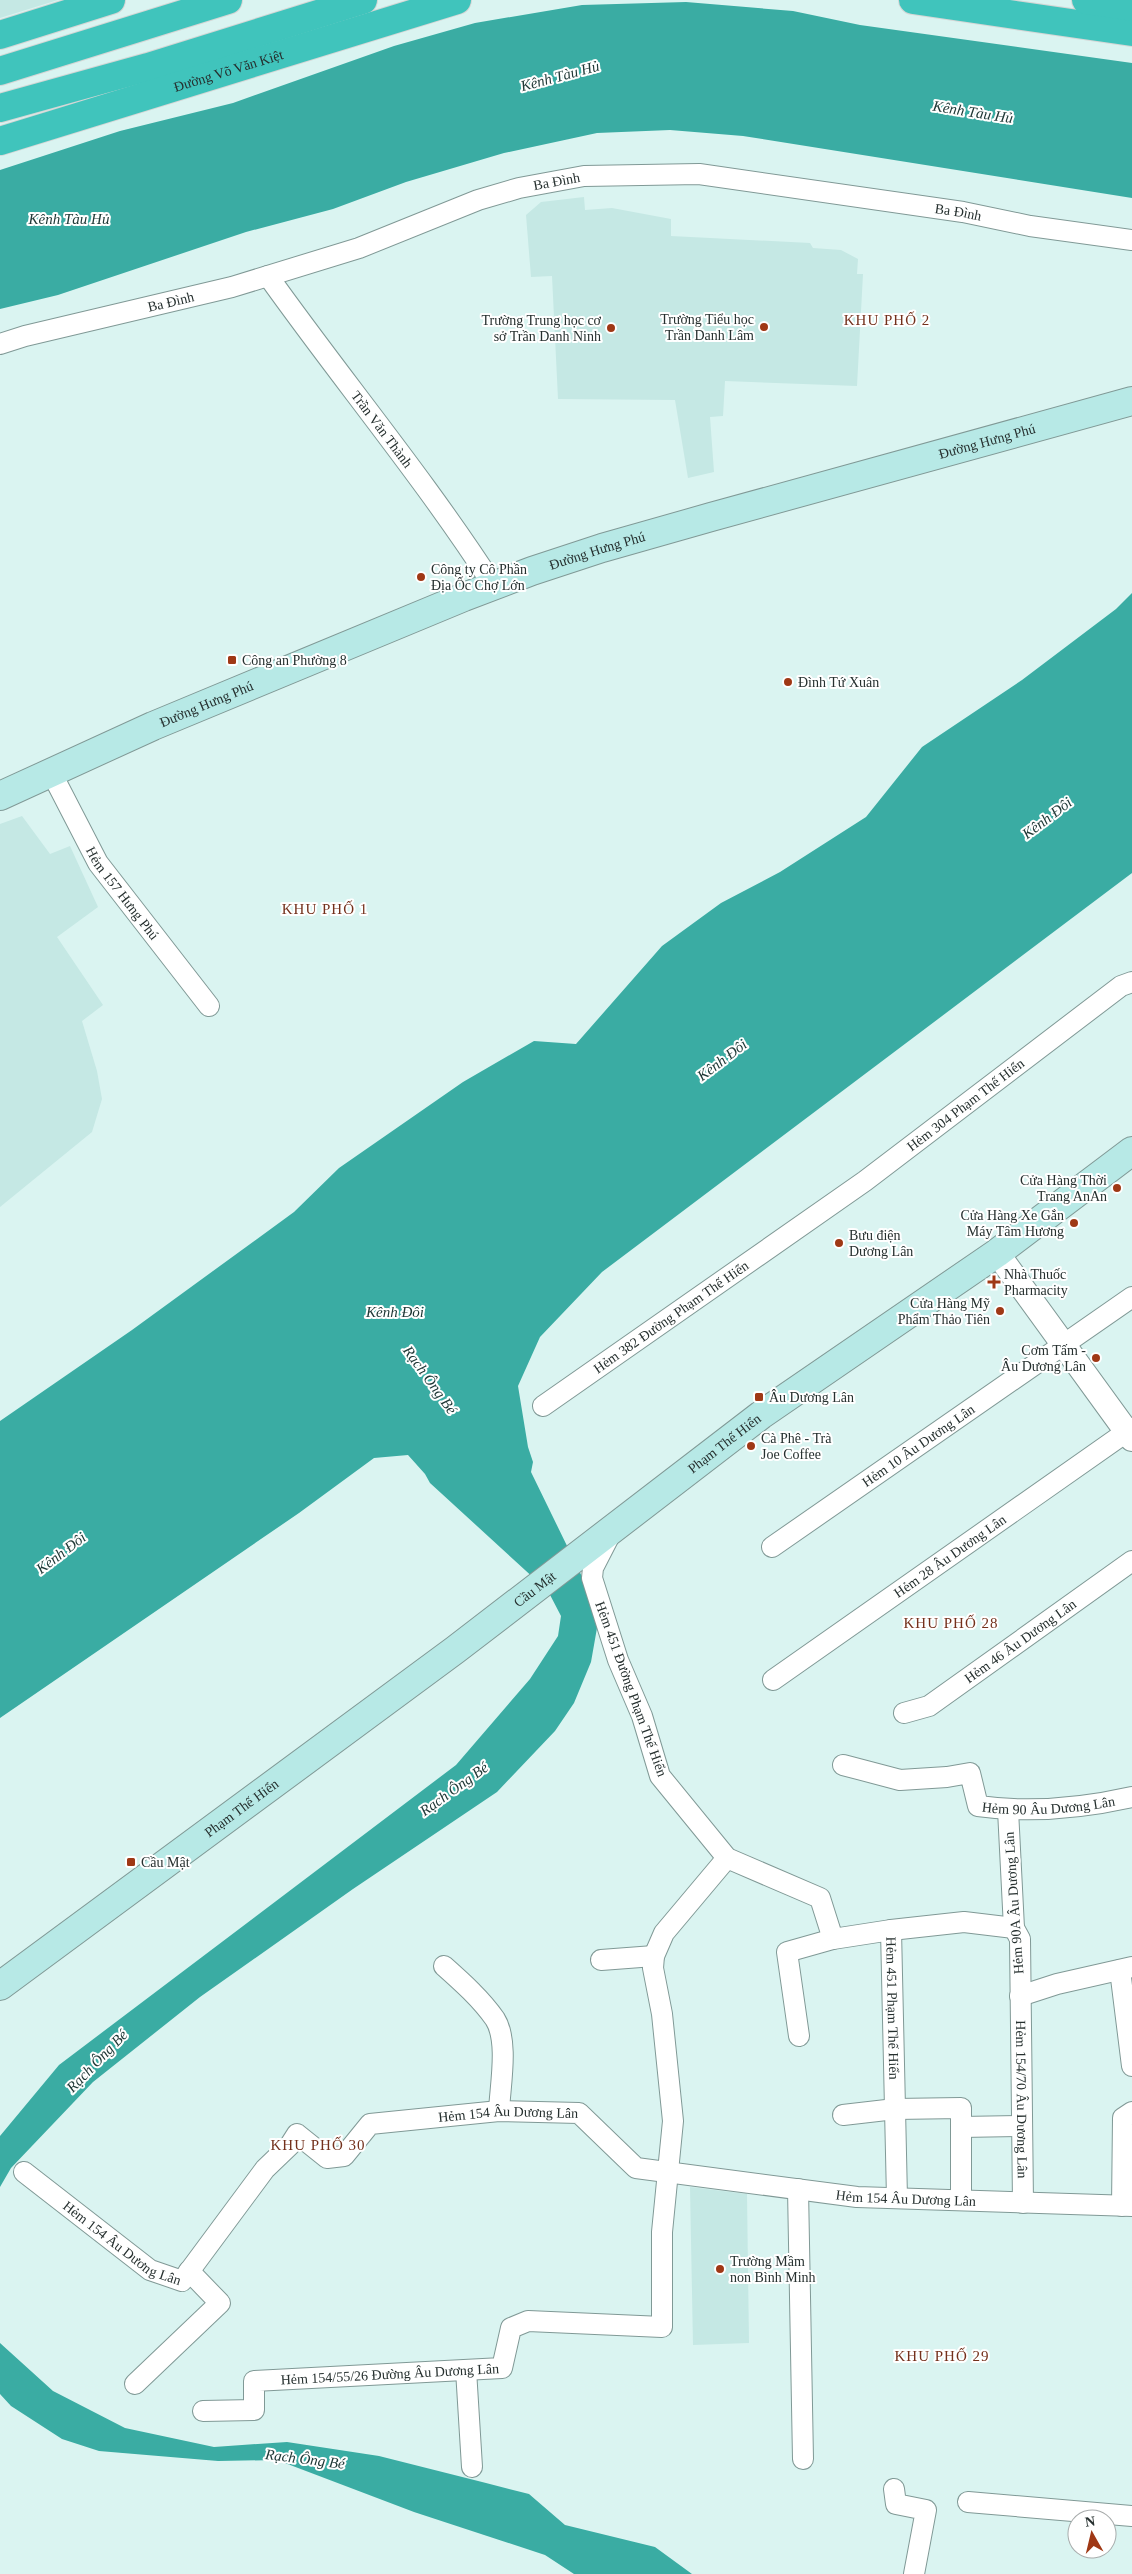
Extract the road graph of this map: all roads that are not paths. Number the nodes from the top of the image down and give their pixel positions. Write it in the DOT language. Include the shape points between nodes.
graph roads {
  1 [pos="111,0"];
  2 [pos="228,0"];
  3 [pos="363,0"];
  4 [pos="457,0"];
  5 [pos="913,0"];
  6 [pos="1086,0"];
  7 [pos="1132,7"];
  8 [pos="1132,32"];
  9 [pos="0,34"];
  10 [pos="0,71"];
  11 [pos="0,108"];
  12 [pos="0,141"];
  13 [pos="1132,240"];
  14 [pos="268,276"];
  15 [pos="0,344"];
  16 [pos="1132,401"];
  17 [pos="493,585"];
  18 [pos="51,772"];
  19 [pos="0,796"];
  20 [pos="1132,982"];
  21 [pos="210,1006"];
  22 [pos="1132,1151"];
  23 [pos="799,1228"];
  24 [pos="996,1252"];
  25 [pos="1132,1297"];
  26 [pos="1063,1344"];
  27 [pos="543,1406"];
  28 [pos="1130,1433"];
  29 [pos="612,1532"];
  30 [pos="772,1547"];
  31 [pos="588,1548"];
  32 [pos="1132,1560"];
  33 [pos="482,1629"];
  34 [pos="773,1680"];
  35 [pos="904,1713"];
  36 [pos="842,1765"];
  37 [pos="1132,1797"];
  38 [pos="1008,1810"];
  39 [pos="727,1858"];
  40 [pos="1014,1928"];
  41 [pos="891,1930"];
  42 [pos="833,1939"];
  43 [pos="654,1956"];
  44 [pos="601,1960"];
  45 [pos="444,1966"];
  46 [pos="1126,1969"];
  47 [pos="0,1986"];
  48 [pos="1020,1996"];
  49 [pos="799,2036"];
  50 [pos="1132,2066"];
  51 [pos="895,2109"];
  52 [pos="499,2111"];
  53 [pos="1132,2112"];
  54 [pos="843,2114"];
  55 [pos="1022,2126"];
  56 [pos="961,2127"];
  57 [pos="24,2172"];
  58 [pos="666,2172"];
  59 [pos="798,2189"];
  60 [pos="897,2198"];
  61 [pos="961,2200"];
  62 [pos="1023,2203"];
  63 [pos="1127,2206"];
  64 [pos="190,2270"];
  65 [pos="466,2370"];
  66 [pos="135,2384"];
  67 [pos="203,2411"];
  68 [pos="803,2459"];
  69 [pos="472,2467"];
  70 [pos="894,2489"];
  71 [pos="968,2502"];
  72 [pos="1132,2516"];
  73 [pos="914,2574"];
  1 -- 9 [label="highway"];
  2 -- 10 [label="highway"];
  3 -- 11 [label="highway, Đường Võ Văn Kiệt" via="148,67"];
  4 -- 12 [label="highway, Đường Võ Văn Kiệt"];
  5 -- 8 [label="highway"];
  6 -- 7 [label="highway"];
  13 -- 14 [label="street, Ba Đình" via="698,174 584,176 518,188 478,200 359,248"];
  14 -- 15 [label="street, Ba Đình"];
  14 -- 17 [label="street, Trần Văn Thành" via="329,362 432,494"];
  16 -- 17 [label="main road, Đường Hưng Phú" via="602,548"];
  17 -- 18 [label="main road, Đường Hưng Phú" via="153,726"];
  18 -- 19 [label="main road, Đường Hưng Phú"];
  18 -- 21 [label="street, Hẻm 157 Hưng Phú" via="98,863"];
  20 -- 23 [label="street, Hẻm 304 Phạm Thế Hiển" via="1121,986"];
  22 -- 24 [label="main road, Phạm Thế Hiển"];
  23 -- 27 [label="street, Hẻm 382 Đường Phạm Thế Hiển"];
  24 -- 26 [label="street"];
  24 -- 29 [label="main road, Phạm Thế Hiển" via="762,1415"];
  25 -- 26 [label="street, Hẻm 10 Âu Dương Lân"];
  26 -- 28 [label="street"];
  26 -- 30 [label="street, Hẻm 10 Âu Dương Lân"];
  28 -- 34 [label="street, Hẻm 28 Âu Dương Lân"];
  29 -- 31 [label="main road, Phạm Thế Hiển"];
  29 -- 39 [label="street, Hẻm 451 Đường Phạm Thế Hiển" via="592,1578 618,1660 642,1716 660,1776"];
  31 -- 33 [label="main road, Cầu Mật"];
  32 -- 35 [label="street, Hẻm 46 Âu Dương Lân" via="929,1706"];
  33 -- 47 [label="main road, Phạm Thế Hiển"];
  36 -- 38 [label="street, Hẻm 90 Âu Dương Lân" via="900,1780 970,1773 978,1806"];
  37 -- 38 [label="street, Hẻm 90 Âu Dương Lân" via="1103,1803"];
  38 -- 40 [label="street, Hẻm 90A Âu Dương Lân"];
  39 -- 42 [label="street" via="820,1898"];
  39 -- 43 [label="street" via="664,1933"];
  40 -- 41 [label="street" via="964,1922"];
  40 -- 48 [label="street, Hẻm 90A Âu Dương Lân" via="1020,1939"];
  41 -- 42 [label="street, Hẻm 451 Phạm Thế Hiển"];
  41 -- 51 [label="street, Hẻm 451 Phạm Thế Hiển"];
  42 -- 49 [label="street, Hẻm 451 Phạm Thế Hiển" via="787,1952"];
  43 -- 44 [label="street"];
  43 -- 58 [label="street" via="673,2121"];
  45 -- 52 [label="street" via="496,2021 503,2050"];
  46 -- 48 [label="street"];
  46 -- 50 [label="street"];
  48 -- 55 [label="street, Hẻm 154/70 Âu Dương Lân"];
  51 -- 54 [label="street"];
  51 -- 56 [label="street" via="961,2108"];
  51 -- 60 [label="street, Hẻm 451 Phạm Thế Hiển"];
  52 -- 58 [label="street, Hẻm 154 Âu Dương Lân" via="579,2113 636,2168"];
  52 -- 64 [label="street, Hẻm 154 Âu Dương Lân" via="370,2124 344,2156 327,2158 297,2134 265,2169"];
  53 -- 63 [label="street" via="1123,2118"];
  55 -- 56 [label="street"];
  55 -- 62 [label="street, Hẻm 154/70 Âu Dương Lân"];
  56 -- 61 [label="street"];
  57 -- 64 [label="street, Hẻm 154 Âu Dương Lân" via="150,2270 182,2281"];
  58 -- 59 [label="street, Hẻm 154 Âu Dương Lân"];
  58 -- 65 [label="street, Hẻm 154/55/26 Đường Âu Dương Lân" via="662,2327 528,2321 511,2328 502,2368"];
  59 -- 60 [label="street, Hẻm 154 Âu Dương Lân" via="857,2197"];
  59 -- 68 [label="street"];
  60 -- 61 [label="street, Hẻm 154 Âu Dương Lân"];
  61 -- 62 [label="street, Hẻm 154 Âu Dương Lân"];
  62 -- 63 [label="street, Hẻm 154 Âu Dương Lân"];
  64 -- 66 [label="street" via="220,2303"];
  65 -- 67 [label="street, Hẻm 154/55/26 Đường Âu Dương Lân" via="254,2381 254,2410"];
  65 -- 69 [label="street"];
  70 -- 73 [label="street" via="896,2504 926,2510"];
  71 -- 72 [label="street"];
}
